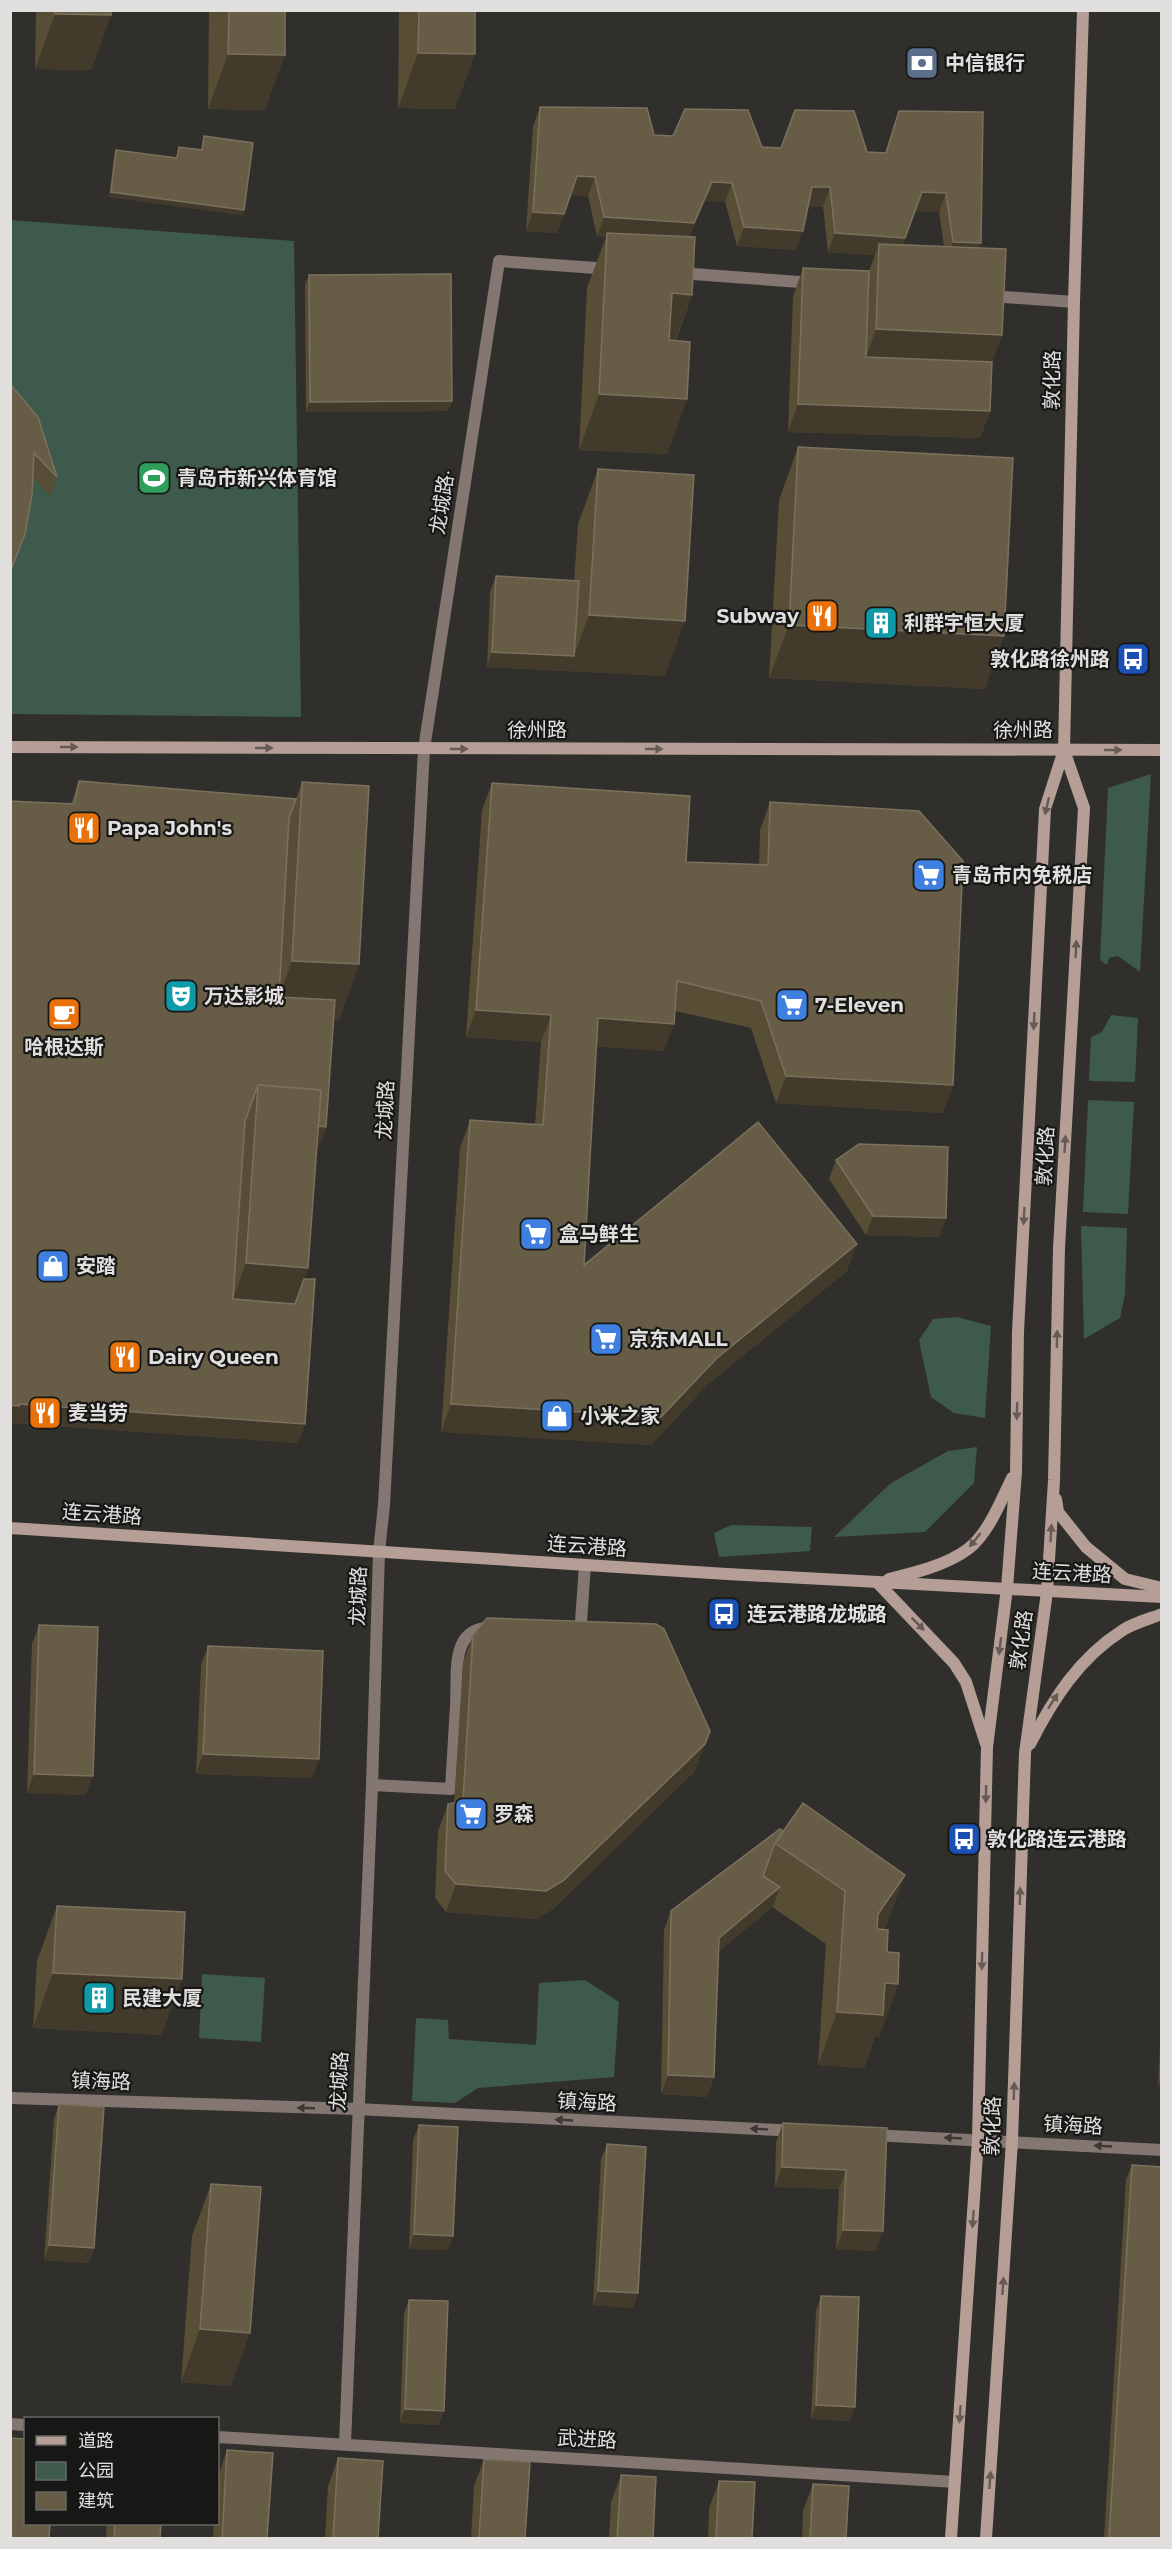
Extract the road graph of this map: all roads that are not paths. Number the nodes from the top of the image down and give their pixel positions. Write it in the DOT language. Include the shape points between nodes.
graph roads {
  1 [pos="1083,10"];
  2 [pos="619,269"];
  3 [pos="667,273"];
  4 [pos="822,284"];
  5 [pos="978,295"];
  6 [pos="1074,302"];
  7 [pos="10,747"];
  8 [pos="424,749"];
  9 [pos="1064,750"];
  10 [pos="1161,750"];
  11 [pos="1016,1472"];
  12 [pos="1054,1480"];
  13 [pos="10,1528"];
  14 [pos="379,1552"];
  15 [pos="585,1565"];
  16 [pos="877,1582"];
  17 [pos="1007,1588"];
  18 [pos="1161,1588"];
  19 [pos="1047,1592"];
  20 [pos="1161,1597"];
  21 [pos="1161,1614"];
  22 [pos="504,1628"];
  23 [pos="577,1648"];
  24 [pos="987,1747"];
  25 [pos="1025,1753"];
  26 [pos="372,1785"];
  27 [pos="10,2098"];
  28 [pos="357,2109"];
  29 [pos="816,2132"];
  30 [pos="862,2134"];
  31 [pos="978,2139"];
  32 [pos="1012,2141"];
  33 [pos="1161,2150"];
  34 [pos="219,2437"];
  35 [pos="345,2444"];
  36 [pos="955,2482"];
  37 [pos="951,2538"];
  38 [pos="986,2538"];
  1 -- 6 [label="main road, 敦化路"];
  2 -- 8 [label="street, 龙城路·" via="499,261"];
  3 -- 4 [label="street"];
  5 -- 6 [label="street"];
  6 -- 9 [label="main road, 敦化路"];
  7 -- 8 [label="main road, 徐州路, one-way"];
  8 -- 9 [label="main road, 徐州路, one-way"];
  8 -- 14 [label="street, 龙城路"];
  9 -- 10 [label="main road, 徐州路, one-way"];
  9 -- 11 [label="main road, 敦化路, one-way" via="1045,809 1018,1332"];
  12 -- 9 [label="main road, 敦化路, one-way" via="1059,1248 1084,808"];
  11 -- 16 [label="main road, one-way" via="991,1521 968,1549 926,1570"];
  11 -- 17 [label="main road, 敦化路"];
  12 -- 18 [label="main road" via="1058,1512 1086,1547 1125,1579"];
  19 -- 12 [label="main road, 敦化路, one-way"];
  13 -- 14 [label="main road, 连云港路"];
  14 -- 15 [label="main road, 连云港路"];
  14 -- 26 [label="street, 龙城路"];
  15 -- 16 [label="main road, 连云港路"];
  15 -- 23 [label="street" via="574,1633"];
  16 -- 17 [label="main road, 连云港路"];
  16 -- 24 [label="main road, one-way" via="954,1663 966,1682"];
  17 -- 19 [label="main road, 连云港路"];
  17 -- 24 [label="main road, 敦化路, one-way"];
  19 -- 20 [label="main road, 连云港路"];
  19 -- 25 [label="main road, 敦化路"];
  25 -- 21 [label="main road, one-way" via="1051,1702 1079,1666 1124,1630"];
  22 -- 26 [label="street" via="473,1630 460,1645 451,1789"];
  24 -- 31 [label="main road, 敦化路, one-way"];
  32 -- 25 [label="main road, 敦化路, one-way"];
  26 -- 28 [label="street, 龙城路"];
  28 -- 27 [label="street, 镇海路, one-way"];
  29 -- 28 [label="street, 镇海路, one-way"];
  28 -- 35 [label="street, 龙城路"];
  31 -- 30 [label="street, 镇海路, one-way"];
  31 -- 32 [label="street, 镇海路"];
  31 -- 36 [label="main road, 敦化路, one-way"];
  33 -- 32 [label="street, 镇海路, one-way"];
  38 -- 32 [label="main road, 敦化路, one-way"];
  34 -- 35 [label="street, 武进路"];
  35 -- 36 [label="street, 武进路"];
  36 -- 37 [label="main road, 敦化路"];
}
